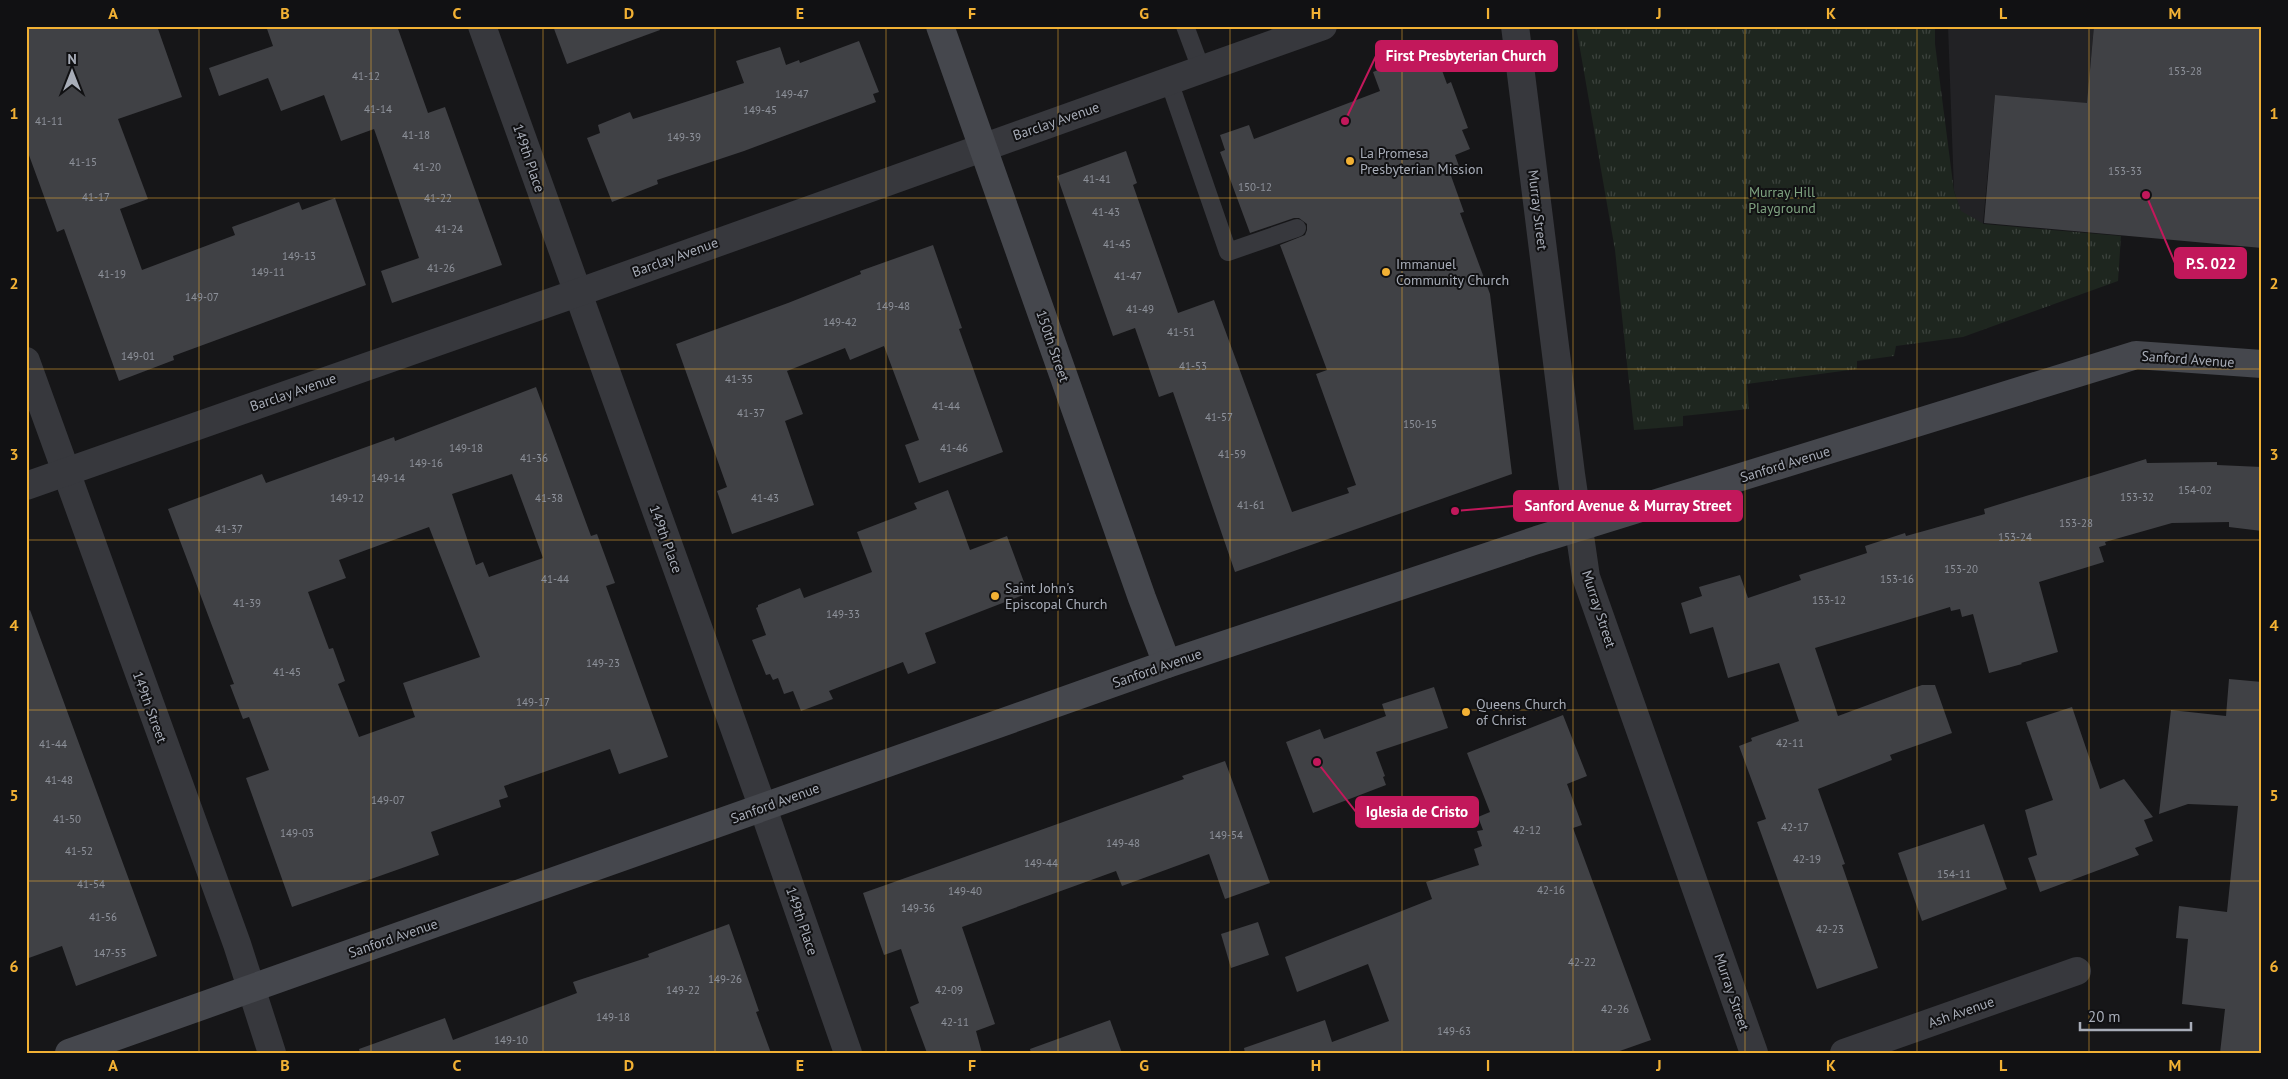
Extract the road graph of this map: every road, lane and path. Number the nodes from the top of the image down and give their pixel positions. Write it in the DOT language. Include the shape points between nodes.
graph roads {
  1 [pos="482,26"];
  2 [pos="940,26"];
  3 [pos="1185,26"];
  4 [pos="1323,26"];
  5 [pos="1515,26"];
  6 [pos="1201,69"];
  7 [pos="1169,81"];
  8 [pos="984,146"];
  9 [pos="1297,228"];
  10 [pos="577,293"];
  11 [pos="26,361"];
  12 [pos="2262,364"];
  13 [pos="66,472"];
  14 [pos="26,486"];
  15 [pos="1579,528"];
  16 [pos="1168,664"];
  17 [pos="763,808"];
  18 [pos="2077,971"];
  19 [pos="251,989"];
  20 [pos="69,1053"];
  21 [pos="272,1053"];
  22 [pos="848,1053"];
  23 [pos="1754,1053"];
  24 [pos="1844,1053"];
  1 -- 10 [label="street, 149th Place"];
  2 -- 8 [label="street, 150th Street"];
  3 -- 6 [label="lane"];
  4 -- 6 [label="street, Barclay Avenue"];
  5 -- 15 [label="street, Murray Street"];
  6 -- 7 [label="street, Barclay Avenue"];
  7 -- 8 [label="street, Barclay Avenue"];
  7 -- 9 [label="lane" via="1228,252"];
  8 -- 10 [label="street, Barclay Avenue"];
  8 -- 16 [label="street, 150th Street"];
  10 -- 13 [label="street, Barclay Avenue"];
  10 -- 17 [label="street, 149th Place"];
  11 -- 13 [label="street, 149th Street"];
  12 -- 15 [label="street, Sanford Avenue" via="2136,355"];
  13 -- 14 [label="street, Barclay Avenue"];
  13 -- 19 [label="street, 149th Street"];
  15 -- 16 [label="street, Sanford Avenue"];
  15 -- 23 [label="street, Murray Street" via="1586,577"];
  16 -- 17 [label="street, Sanford Avenue"];
  17 -- 19 [label="street, Sanford Avenue"];
  17 -- 22 [label="street, 149th Place"];
  18 -- 24 [label="street, Ash Avenue"];
  19 -- 20 [label="street, Sanford Avenue"];
  19 -- 21 [label="street, 149th Street"];
}
